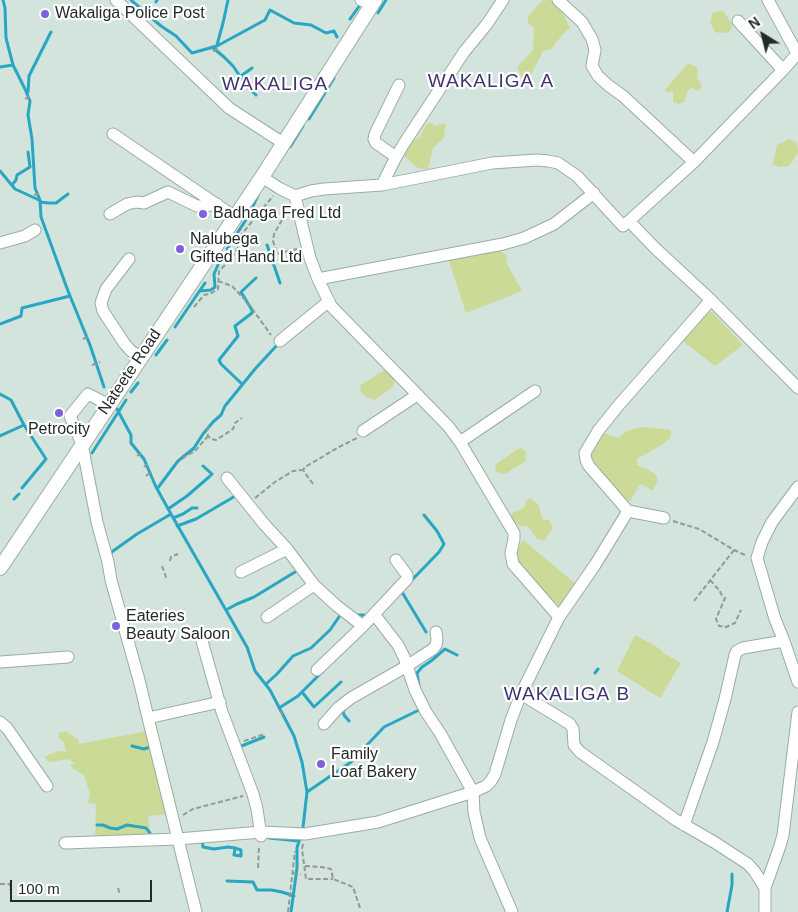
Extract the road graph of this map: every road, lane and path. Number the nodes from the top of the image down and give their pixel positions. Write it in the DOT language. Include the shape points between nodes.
graph roads {
  1 [pos="116,0"];
  2 [pos="503,0"];
  3 [pos="558,0"];
  4 [pos="768,0"];
  5 [pos="369,2"];
  6 [pos="738,21"];
  7 [pos="219,48"];
  8 [pos="213,51"];
  9 [pos="798,54"];
  10 [pos="783,70"];
  11 [pos="400,85"];
  12 [pos="30,96"];
  13 [pos="24,99"];
  14 [pos="113,134"];
  15 [pos="283,144"];
  16 [pos="396,157"];
  17 [pos="694,162"];
  18 [pos="262,177"];
  19 [pos="382,185"];
  20 [pos="279,188"];
  21 [pos="41,193"];
  22 [pos="594,193"];
  23 [pos="34,195"];
  24 [pos="295,196"];
  25 [pos="216,204"];
  26 [pos="110,214"];
  27 [pos="235,217"];
  28 [pos="282,220"];
  29 [pos="629,222"];
  30 [pos="34,230"];
  31 [pos="0,243"];
  32 [pos="307,247"];
  33 [pos="129,259"];
  34 [pos="318,279"];
  35 [pos="218,281"];
  36 [pos="242,298"];
  37 [pos="711,300"];
  38 [pos="328,302"];
  39 [pos="243,303"];
  40 [pos="194,307"];
  41 [pos="90,336"];
  42 [pos="83,339"];
  43 [pos="280,340"];
  44 [pos="140,357"];
  45 [pos="100,362"];
  46 [pos="92,365"];
  47 [pos="798,388"];
  48 [pos="535,391"];
  49 [pos="417,395"];
  50 [pos="108,405"];
  51 [pos="242,418"];
  52 [pos="209,427"];
  53 [pos="360,435"];
  54 [pos="208,436"];
  55 [pos="460,442"];
  56 [pos="82,444"];
  57 [pos="142,453"];
  58 [pos="137,456"];
  59 [pos="183,459"];
  60 [pos="148,464"];
  61 [pos="144,467"];
  62 [pos="303,470"];
  63 [pos="151,472"];
  64 [pos="146,476"];
  65 [pos="227,478"];
  66 [pos="313,484"];
  67 [pos="798,487"];
  68 [pos="247,504"];
  69 [pos="628,511"];
  70 [pos="664,518"];
  71 [pos="287,549"];
  72 [pos="734,550"];
  73 [pos="178,554"];
  74 [pos="758,558"];
  75 [pos="396,560"];
  76 [pos="170,561"];
  77 [pos="162,566"];
  78 [pos="0,568"];
  79 [pos="241,572"];
  80 [pos="167,580"];
  81 [pos="710,580"];
  82 [pos="314,585"];
  83 [pos="694,601"];
  84 [pos="741,610"];
  85 [pos="374,614"];
  86 [pos="559,616"];
  87 [pos="267,617"];
  88 [pos="362,626"];
  89 [pos="436,632"];
  90 [pos="202,641"];
  91 [pos="784,641"];
  92 [pos="68,657"];
  93 [pos="0,662"];
  94 [pos="407,666"];
  95 [pos="317,670"];
  96 [pos="798,682"];
  97 [pos="521,694"];
  98 [pos="220,702"];
  99 [pos="280,711"];
  100 [pos="798,712"];
  101 [pos="284,717"];
  102 [pos="148,718"];
  103 [pos="0,722"];
  104 [pos="324,724"];
  105 [pos="265,734"];
  106 [pos="235,745"];
  107 [pos="47,786"];
  108 [pos="473,792"];
  109 [pos="246,795"];
  110 [pos="174,823"];
  111 [pos="684,825"];
  112 [pos="261,834"];
  113 [pos="301,834"];
  114 [pos="178,839"];
  115 [pos="65,843"];
  116 [pos="294,851"];
  117 [pos="305,866"];
  118 [pos="293,873"];
  119 [pos="301,874"];
  120 [pos="333,878"];
  121 [pos="0,884"];
  122 [pos="118,888"];
  123 [pos="765,888"];
  124 [pos="10,890"];
  125 [pos="120,895"];
  126 [pos="360,908"];
  127 [pos="196,912"];
  128 [pos="288,912"];
  129 [pos="512,912"];
  130 [pos="765,912"];
  1 -- 15 [label="street" via="229,108"];
  2 -- 16 [label="street" via="464,52"];
  3 -- 17 [label="street" via="582,22 592,39 595,50 592,66 598,76"];
  4 -- 9 [label="street"];
  5 -- 15 [label="main road, Nateete Road"];
  6 -- 10 [label="street"];
  7 -- 8 [label="path"];
  9 -- 10 [label="street"];
  10 -- 17 [label="street"];
  11 -- 16 [label="street" via="374,139"];
  12 -- 13 [label="path"];
  14 -- 25 [label="street"];
  15 -- 18 [label="main road, Nateete Road"];
  16 -- 19 [label="street"];
  17 -- 29 [label="street"];
  18 -- 20 [label="street"];
  18 -- 27 [label="main road, Nateete Road"];
  19 -- 22 [label="street" via="492,163 537,160 558,163"];
  19 -- 24 [label="street" via="324,189"];
  20 -- 24 [label="street"];
  20 -- 35 [label="path" via="241,235 239,246 219,271"];
  21 -- 23 [label="path"];
  22 -- 29 [label="street" via="623,226"];
  22 -- 34 [label="street" via="554,224 524,238"];
  24 -- 32 [label="street"];
  25 -- 26 [label="street" via="197,206 168,192 144,203 127,204"];
  25 -- 27 [label="street"];
  27 -- 44 [label="main road, Nateete Road"];
  28 -- 32 [label="path" via="274,234 277,254"];
  29 -- 37 [label="street"];
  30 -- 31 [label="street"];
  32 -- 34 [label="street"];
  33 -- 44 [label="street" via="106,289 101,303 124,343"];
  34 -- 38 [label="street"];
  35 -- 36 [label="path" via="232,286"];
  35 -- 40 [label="path" via="218,289 204,295"];
  36 -- 39 [label="path"];
  36 -- 43 [label="path" via="274,338"];
  37 -- 47 [label="street"];
  37 -- 69 [label="street" via="618,406 585,453 589,466"];
  38 -- 43 [label="street"];
  38 -- 49 [label="street"];
  41 -- 42 [label="path"];
  44 -- 50 [label="main road, Nateete Road"];
  45 -- 46 [label="path"];
  48 -- 55 [label="street"];
  49 -- 53 [label="street"];
  49 -- 55 [label="street"];
  50 -- 56 [label="main road, Nateete Road"];
  50 -- 56 [label="street" via="88,394 70,415"];
  51 -- 54 [label="path" via="220,438 216,440"];
  52 -- 54 [label="path"];
  53 -- 62 [label="path"];
  54 -- 59 [label="path"];
  55 -- 86 [label="street" via="514,533 513,564"];
  56 -- 78 [label="main road, Nateete Road"];
  56 -- 102 [label="street" via="100,531"];
  57 -- 58 [label="path"];
  60 -- 61 [label="path"];
  62 -- 66 [label="path"];
  62 -- 68 [label="path" via="293,471"];
  63 -- 64 [label="path"];
  65 -- 68 [label="street"];
  67 -- 74 [label="street" via="772,522"];
  68 -- 71 [label="street" via="271,537"];
  69 -- 70 [label="street"];
  69 -- 86 [label="street"];
  70 -- 72 [label="path" via="700,529"];
  71 -- 79 [label="street"];
  71 -- 82 [label="street"];
  72 -- 74 [label="path"];
  72 -- 81 [label="path"];
  73 -- 76 [label="path"];
  74 -- 91 [label="street"];
  75 -- 85 [label="street" via="407,579"];
  77 -- 80 [label="path"];
  81 -- 83 [label="path"];
  81 -- 84 [label="path" via="725,598 716,619 719,626 735,623"];
  82 -- 87 [label="street"];
  82 -- 88 [label="street"];
  85 -- 88 [label="street"];
  85 -- 94 [label="street" via="398,646"];
  86 -- 97 [label="street"];
  88 -- 95 [label="street"];
  89 -- 94 [label="street" via="433,649"];
  90 -- 98 [label="street"];
  91 -- 96 [label="street"];
  91 -- 111 [label="street" via="737,651 713,742"];
  92 -- 93 [label="street"];
  94 -- 104 [label="street" via="351,698"];
  94 -- 108 [label="street" via="426,712"];
  97 -- 108 [label="street" via="495,774 486,786"];
  97 -- 111 [label="street" via="570,724 574,745 580,752"];
  98 -- 102 [label="street"];
  98 -- 106 [label="street"];
  99 -- 101 [label="path"];
  100 -- 123 [label="street" via="783,835"];
  102 -- 110 [label="street"];
  103 -- 107 [label="street"];
  105 -- 106 [label="path"];
  106 -- 112 [label="street" via="253,794"];
  108 -- 113 [label="street" via="378,822"];
  108 -- 129 [label="street" via="480,838"];
  109 -- 110 [label="path" via="193,809"];
  110 -- 114 [label="street"];
  111 -- 123 [label="street" via="748,864"];
  112 -- 113 [label="street"];
  112 -- 114 [label="street"];
  113 -- 117 [label="path"];
  114 -- 115 [label="street"];
  114 -- 127 [label="street"];
  116 -- 118 [label="path"];
  117 -- 120 [label="path" via="331,869"];
  117 -- 120 [label="path" via="306,879"];
  118 -- 119 [label="path"];
  118 -- 128 [label="path"];
  120 -- 126 [label="path" via="353,887"];
  121 -- 124 [label="path" via="10,884"];
  122 -- 125 [label="path"];
  123 -- 130 [label="street"];
}
